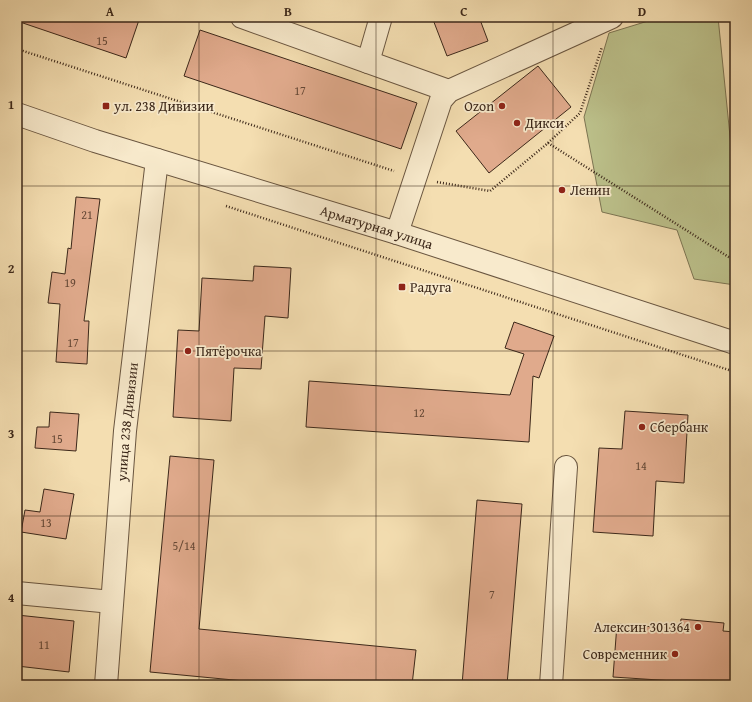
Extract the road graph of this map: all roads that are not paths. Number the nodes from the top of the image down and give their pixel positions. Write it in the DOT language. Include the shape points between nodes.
graph roads {
  1 [pos="242,17"];
  2 [pos="381,17"];
  3 [pos="612,17"];
  4 [pos="368,62"];
  5 [pos="449,90"];
  6 [pos="17,114"];
  7 [pos="157,160"];
  8 [pos="397,233"];
  9 [pos="735,343"];
  10 [pos="566,467"];
  11 [pos="17,593"];
  12 [pos="112,602"];
  13 [pos="106,685"];
  14 [pos="551,685"];
  1 -- 4 [label="street"];
  2 -- 4 [label="street"];
  3 -- 5 [label="street"];
  4 -- 5 [label="street"];
  5 -- 8 [label="street" via="441,100"];
  6 -- 7 [label="street, Арматурная улица"];
  7 -- 8 [label="street, Арматурная улица"];
  7 -- 12 [label="street, улица 238 Дивизии" via="125,432"];
  8 -- 9 [label="street, Арматурная улица"];
  10 -- 14 [label="street"];
  11 -- 12 [label="street"];
  12 -- 13 [label="street, улица 238 Дивизии"];
}
